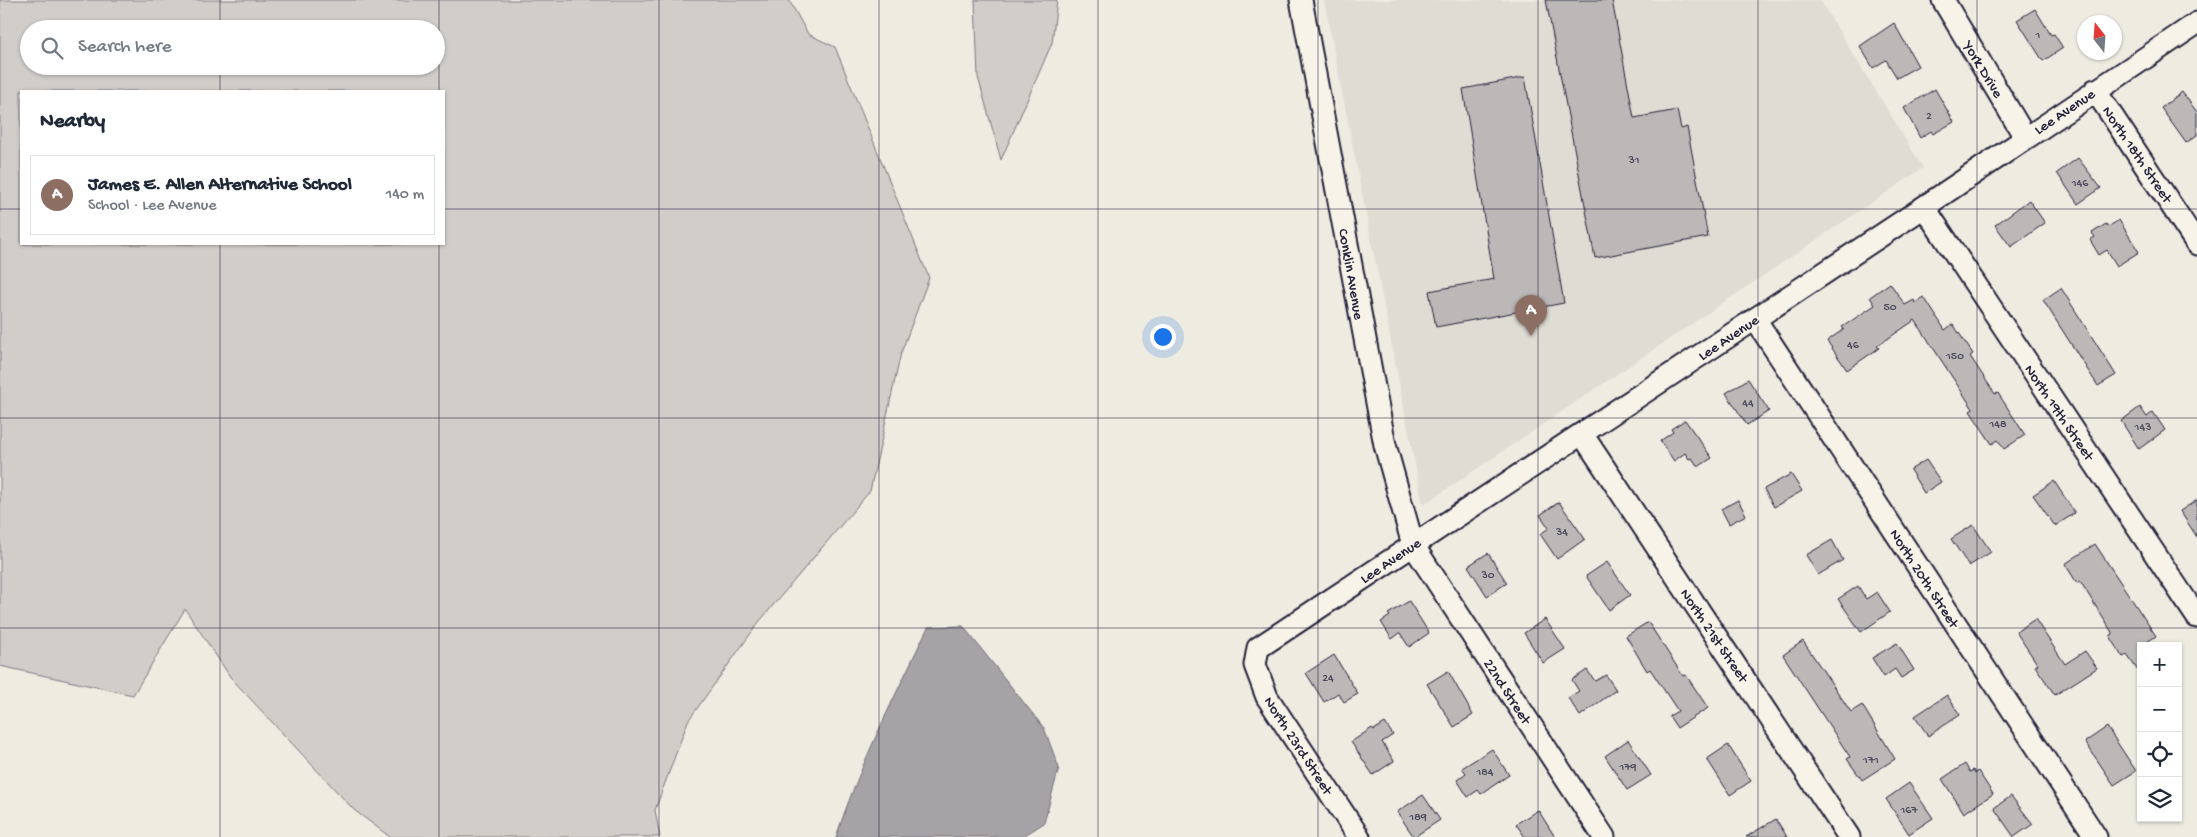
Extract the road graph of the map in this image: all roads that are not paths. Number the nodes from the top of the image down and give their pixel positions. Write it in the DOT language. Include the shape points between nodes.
graph roads {
  1 [pos="1300,0"];
  2 [pos="1943,0"];
  3 [pos="2197,23"];
  4 [pos="2095,90"];
  5 [pos="2026,138"];
  6 [pos="1924,207"];
  7 [pos="2197,244"];
  8 [pos="1755,319"];
  9 [pos="1582,434"];
  10 [pos="1412,545"];
  11 [pos="2197,617"];
  12 [pos="1258,648"];
  13 [pos="1359,837"];
  14 [pos="1604,837"];
  15 [pos="1849,837"];
  16 [pos="2096,837"];
  1 -- 10 [label="street, Conklin Avenue" via="1384,445"];
  2 -- 5 [label="street, York Drive"];
  3 -- 4 [label="street, Lee Avenue"];
  4 -- 5 [label="street, Lee Avenue"];
  4 -- 7 [label="street, North 18th Street"];
  5 -- 6 [label="street, Lee Avenue"];
  6 -- 8 [label="street, Lee Avenue"];
  6 -- 11 [label="street, North 19th Street"];
  8 -- 9 [label="street, Lee Avenue"];
  8 -- 16 [label="street, North 20th Street"];
  9 -- 10 [label="street, Lee Avenue"];
  9 -- 15 [label="street, North 21st Street"];
  10 -- 12 [label="street, Lee Avenue"];
  10 -- 14 [label="street, 22nd Street"];
  12 -- 13 [label="street, North 23rd Street" via="1255,666 1267,697"];
}
